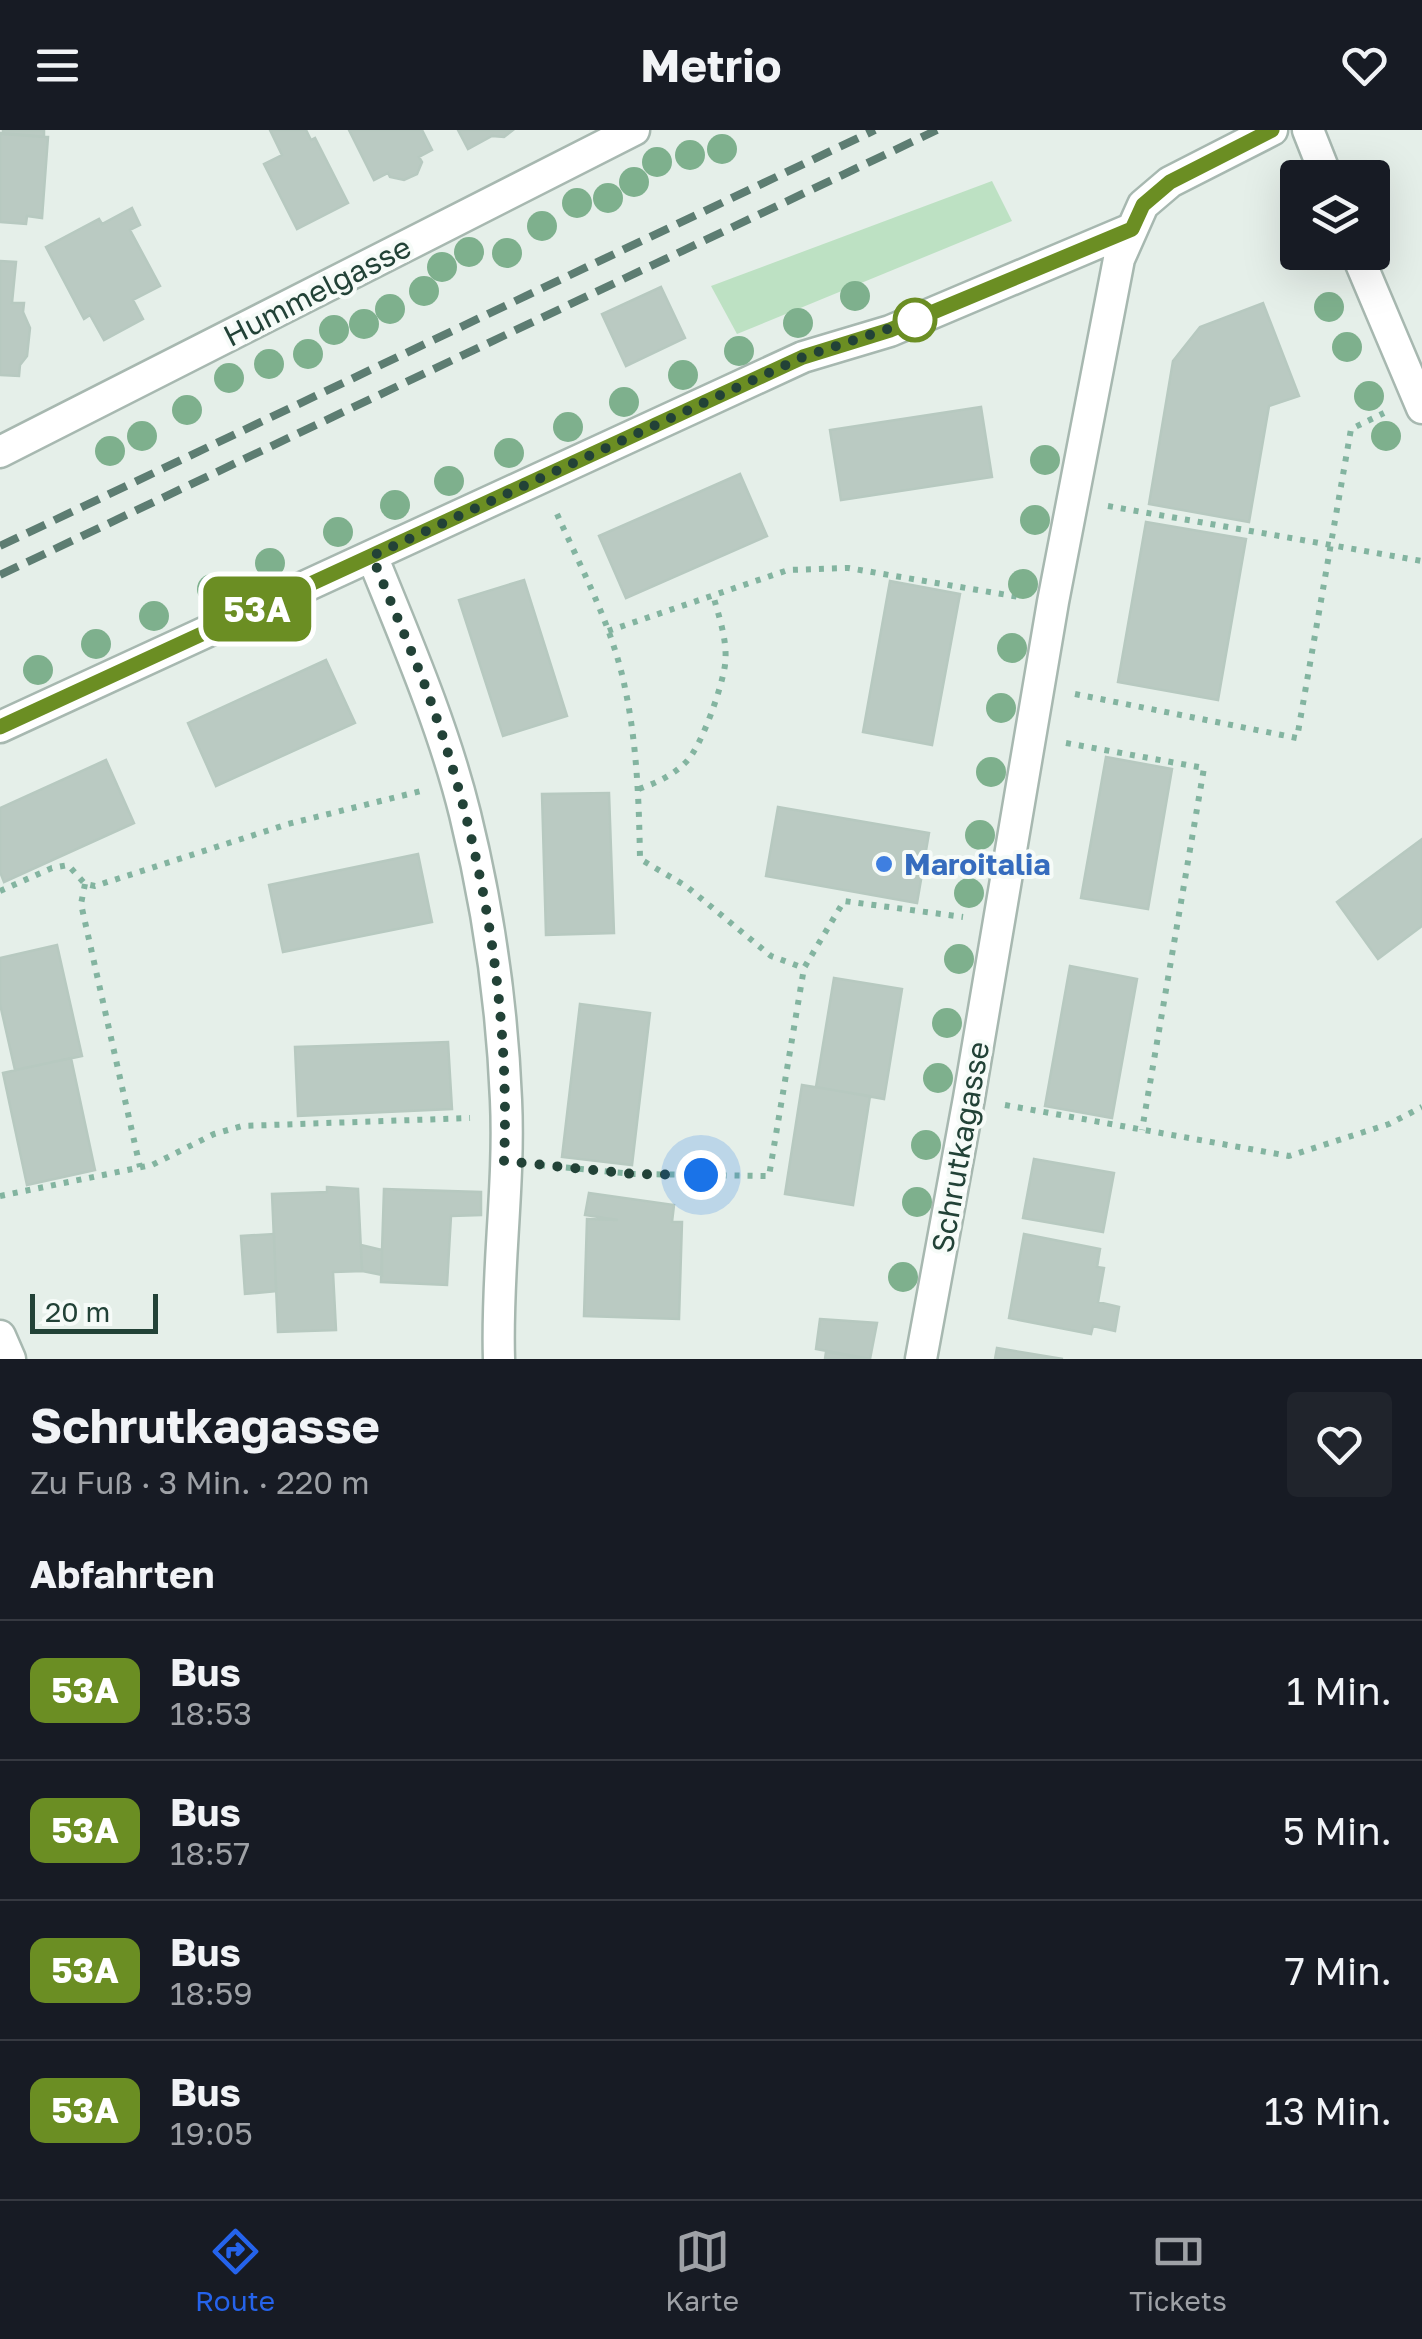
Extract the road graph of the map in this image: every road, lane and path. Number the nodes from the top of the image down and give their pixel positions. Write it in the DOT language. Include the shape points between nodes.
graph roads {
  1 [pos="634,130"];
  2 [pos="1272,130"];
  3 [pos="1308,130"];
  4 [pos="1320,160"];
  5 [pos="1132,229"];
  6 [pos="1364,270"];
  7 [pos="1419,402"];
  8 [pos="0,452"];
  9 [pos="1072,500"];
  10 [pos="558,514"];
  11 [pos="1331,545"];
  12 [pos="372,556"];
  13 [pos="1422,561"];
  14 [pos="713,595"];
  15 [pos="1053,602"];
  16 [pos="608,631"];
  17 [pos="1039,687"];
  18 [pos="0,727"];
  19 [pos="1030,737"];
  20 [pos="456,782"];
  21 [pos="639,789"];
  22 [pos="85,884"];
  23 [pos="0,891"];
  24 [pos="1000,922"];
  25 [pos="804,968"];
  26 [pos="970,1098"];
  27 [pos="1422,1107"];
  28 [pos="506,1116"];
  29 [pos="1142,1130"];
  30 [pos="504,1161"];
  31 [pos="140,1167"];
  32 [pos="0,1196"];
  33 [pos="0,1336"];
  34 [pos="10,1359"];
  35 [pos="499,1359"];
  36 [pos="921,1359"];
  1 -- 8 [label="street, Hummelgasse"];
  2 -- 5 [label="street" via="1170,182 1143,205"];
  3 -- 4 [label="street"];
  5 -- 9 [label="street, Schrutkagasse" via="1110,296"];
  5 -- 12 [label="street" via="890,330 803,357"];
  6 -- 7 [label="street"];
  7 -- 11 [label="path" via="1351,428"];
  9 -- 11 [label="path"];
  9 -- 15 [label="street, Schrutkagasse"];
  10 -- 16 [label="path"];
  11 -- 13 [label="path"];
  11 -- 17 [label="path" via="1298,738"];
  12 -- 18 [label="street"];
  12 -- 20 [label="street"];
  14 -- 15 [label="path" via="788,570 848,568"];
  14 -- 16 [label="path"];
  14 -- 21 [label="path" via="725,666 708,719 689,760"];
  15 -- 17 [label="street, Schrutkagasse"];
  16 -- 21 [label="path" via="625,686"];
  17 -- 19 [label="street, Schrutkagasse"];
  19 -- 24 [label="street, Schrutkagasse"];
  19 -- 29 [label="path" via="1204,768"];
  20 -- 22 [label="path"];
  20 -- 28 [label="street" via="483,898"];
  21 -- 25 [label="path" via="640,858 772,956"];
  22 -- 23 [label="path" via="68,865"];
  22 -- 31 [label="path" via="81,904"];
  24 -- 25 [label="path" via="844,902"];
  24 -- 26 [label="street, Schrutkagasse"];
  25 -- 30 [label="path" via="769,1176 633,1174"];
  26 -- 29 [label="path"];
  26 -- 36 [label="street, Schrutkagasse"];
  27 -- 29 [label="path" via="1289,1156"];
  28 -- 30 [label="street"];
  28 -- 31 [label="path" via="242,1126"];
  30 -- 35 [label="street"];
  31 -- 32 [label="path"];
  33 -- 34 [label="street"];
}
